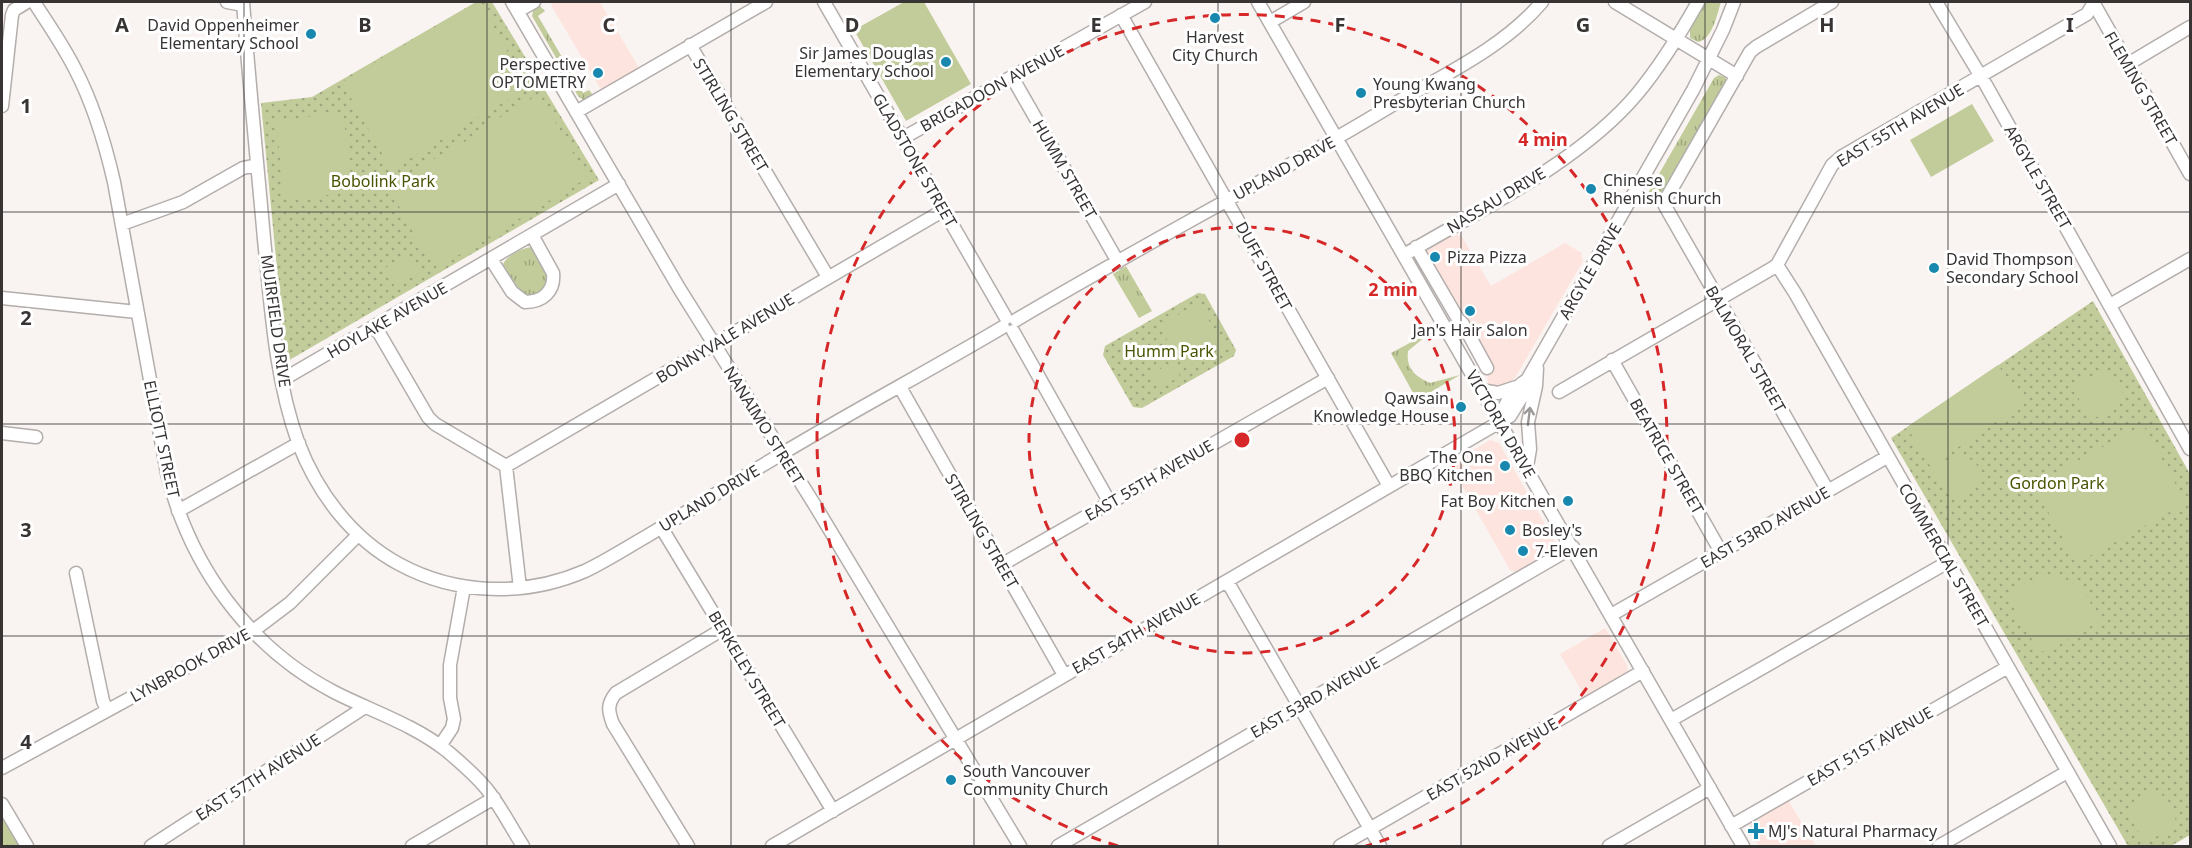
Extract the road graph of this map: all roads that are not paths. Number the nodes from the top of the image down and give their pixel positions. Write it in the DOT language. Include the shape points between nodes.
graph roads {
  1 [pos="27,2"];
  2 [pos="34,2"];
  3 [pos="227,2"];
  4 [pos="534,2"];
  5 [pos="766,2"];
  6 [pos="824,2"];
  7 [pos="1145,2"];
  8 [pos="1258,2"];
  9 [pos="1304,2"];
  10 [pos="1542,2"];
  11 [pos="1615,2"];
  12 [pos="1698,2"];
  13 [pos="1734,2"];
  14 [pos="1832,2"];
  15 [pos="1936,2"];
  16 [pos="243,3"];
  17 [pos="2093,3"];
  18 [pos="515,6"];
  19 [pos="1122,15"];
  20 [pos="1270,22"];
  21 [pos="2190,27"];
  22 [pos="1677,39"];
  23 [pos="690,45"];
  24 [pos="1709,60"];
  25 [pos="2128,64"];
  26 [pos="1737,76"];
  27 [pos="1981,76"];
  28 [pos="1012,77"];
  29 [pos="2,106"];
  30 [pos="576,112"];
  31 [pos="903,138"];
  32 [pos="1337,138"];
  33 [pos="257,165"];
  34 [pos="2190,174"];
  35 [pos="619,184"];
  36 [pos="1227,200"];
  37 [pos="944,210"];
  38 [pos="122,224"];
  39 [pos="532,235"];
  40 [pos="1416,248"];
  41 [pos="1404,255"];
  42 [pos="491,259"];
  43 [pos="2190,259"];
  44 [pos="1118,262"];
  45 [pos="1777,265"];
  46 [pos="828,277"];
  47 [pos="2,298"];
  48 [pos="1718,299"];
  49 [pos="2110,305"];
  50 [pos="137,312"];
  51 [pos="1458,320"];
  52 [pos="1009,324"];
  53 [pos="375,327"];
  54 [pos="1446,327"];
  55 [pos="714,345"];
  56 [pos="1612,360"];
  57 [pos="1537,364"];
  58 [pos="1487,368"];
  59 [pos="1328,378"];
  60 [pos="282,380"];
  61 [pos="1522,384"];
  62 [pos="900,387"];
  63 [pos="1481,390"];
  64 [pos="1559,392"];
  65 [pos="1499,420"];
  66 [pos="2,433"];
  67 [pos="36,437"];
  68 [pos="299,443"];
  69 [pos="2190,449"];
  70 [pos="783,453"];
  71 [pos="1887,457"];
  72 [pos="506,466"];
  73 [pos="1527,467"];
  74 [pos="1389,486"];
  75 [pos="1828,491"];
  76 [pos="1110,503"];
  77 [pos="178,511"];
  78 [pos="661,527"];
  79 [pos="358,535"];
  80 [pos="1573,547"];
  81 [pos="1721,552"];
  82 [pos="1948,562"];
  83 [pos="1001,565"];
  84 [pos="76,573"];
  85 [pos="1227,580"];
  86 [pos="464,587"];
  87 [pos="520,588"];
  88 [pos="1611,615"];
  89 [pos="723,629"];
  90 [pos="253,631"];
  91 [pos="2008,666"];
  92 [pos="1643,671"];
  93 [pos="1064,675"];
  94 [pos="1299,706"];
  95 [pos="365,707"];
  96 [pos="107,710"];
  97 [pos="1671,720"];
  98 [pos="955,738"];
  99 [pos="440,746"];
  100 [pos="2,768"];
  101 [pos="2067,772"];
  102 [pos="1710,788"];
  103 [pos="494,798"];
  104 [pos="2,804"];
  105 [pos="833,811"];
  106 [pos="1731,826"];
  107 [pos="1371,830"];
  108 [pos="27,846"];
  109 [pos="151,846"];
  110 [pos="412,846"];
  111 [pos="523,846"];
  112 [pos="688,846"];
  113 [pos="772,846"];
  114 [pos="1020,846"];
  115 [pos="1058,846"];
  116 [pos="1340,846"];
  117 [pos="1380,846"];
  118 [pos="1609,846"];
  119 [pos="1743,846"];
  120 [pos="1939,846"];
  121 [pos="2110,846"];
  1 -- 29 [label="street" via="12,15"];
  2 -- 38 [label="street, ELLIOTT STREET" via="71,60 94,110"];
  3 -- 16 [label="street, MUIRFIELD DRIVE"];
  4 -- 18 [label="street"];
  5 -- 23 [label="street"];
  6 -- 31 [label="street, GLADSTONE STREET"];
  7 -- 19 [label="street, BRIGADOON AVENUE"];
  8 -- 20 [label="street, VICTORIA DRIVE"];
  9 -- 20 [label="street"];
  10 -- 32 [label="street, UPLAND DRIVE" via="1512,31 1479,54"];
  11 -- 22 [label="street"];
  12 -- 22 [label="street, NASSAU DRIVE"];
  13 -- 24 [label="street, ARGYLE DRIVE"];
  14 -- 26 [label="street" via="1756,46"];
  15 -- 27 [label="street, ARGYLE STREET"];
  16 -- 33 [label="street, MUIRFIELD DRIVE"];
  17 -- 25 [label="street, FLEMING STREET"];
  17 -- 27 [label="street, EAST 55TH AVENUE" via="2087,14"];
  18 -- 30 [label="street, NANAIMO STREET"];
  19 -- 28 [label="street, BRIGADOON AVENUE"];
  19 -- 36 [label="street, DUFF STREET"];
  20 -- 32 [label="street, VICTORIA DRIVE"];
  21 -- 25 [label="street"];
  22 -- 24 [label="street"];
  22 -- 40 [label="street, NASSAU DRIVE" via="1636,94 1600,131 1527,182"];
  23 -- 30 [label="street"];
  23 -- 46 [label="street, STIRLING STREET"];
  24 -- 26 [label="street"];
  24 -- 57 [label="street, ARGYLE DRIVE"];
  25 -- 34 [label="street, FLEMING STREET"];
  26 -- 48 [label="street, BALMORAL STREET" via="1665,206"];
  27 -- 45 [label="street, EAST 55TH AVENUE" via="1832,165"];
  27 -- 49 [label="street, ARGYLE STREET"];
  28 -- 31 [label="street, BRIGADOON AVENUE"];
  28 -- 44 [label="street, HUMM STREET"];
  30 -- 35 [label="street, NANAIMO STREET"];
  31 -- 37 [label="street, GLADSTONE STREET"];
  32 -- 36 [label="street, UPLAND DRIVE"];
  32 -- 41 [label="street, VICTORIA DRIVE"];
  33 -- 38 [label="street" via="243,168 183,202"];
  33 -- 60 [label="street, MUIRFIELD DRIVE"];
  35 -- 39 [label="street, HOYLAKE AVENUE"];
  35 -- 55 [label="street, NANAIMO STREET"];
  36 -- 44 [label="street, UPLAND DRIVE"];
  36 -- 59 [label="street, DUFF STREET"];
  37 -- 46 [label="street, BONNYVALE AVENUE"];
  37 -- 52 [label="street, GLADSTONE STREET"];
  38 -- 50 [label="street, ELLIOTT STREET"];
  39 -- 42 [label="street, HOYLAKE AVENUE"];
  39 -- 42 [label="street" via="554,280 541,299 525,302 516,297"];
  40 -- 41 [label="street, NASSAU DRIVE"];
  40 -- 51 [label="street"];
  41 -- 54 [label="street, VICTORIA DRIVE"];
  42 -- 53 [label="street, HOYLAKE AVENUE"];
  43 -- 49 [label="street"];
  44 -- 52 [label="street, UPLAND DRIVE"];
  45 -- 48 [label="street"];
  45 -- 71 [label="street, COMMERCIAL STREET"];
  46 -- 55 [label="street, BONNYVALE AVENUE"];
  47 -- 50 [label="street"];
  48 -- 56 [label="street"];
  48 -- 75 [label="street, BALMORAL STREET"];
  49 -- 69 [label="street, ARGYLE STREET"];
  50 -- 77 [label="street, ELLIOTT STREET" via="167,473"];
  51 -- 54 [label="street"];
  51 -- 58 [label="street"];
  52 -- 62 [label="street, UPLAND DRIVE"];
  52 -- 76 [label="street, GLADSTONE STREET"];
  53 -- 60 [label="street, HOYLAKE AVENUE"];
  53 -- 72 [label="street" via="428,417"];
  54 -- 63 [label="street, VICTORIA DRIVE"];
  55 -- 70 [label="street, NANAIMO STREET"];
  55 -- 72 [label="street, BONNYVALE AVENUE"];
  56 -- 64 [label="street"];
  56 -- 81 [label="street, BEATRICE STREET"];
  57 -- 61 [label="street, ARGYLE DRIVE"];
  73 -- 57 [label="street, one-way" via="1528,422"];
  59 -- 74 [label="street, DUFF STREET"];
  59 -- 76 [label="street, EAST 55TH AVENUE"];
  60 -- 68 [label="street, MUIRFIELD DRIVE"];
  61 -- 63 [label="street" via="1498,393"];
  61 -- 65 [label="street, ARGYLE DRIVE" via="1504,406"];
  62 -- 70 [label="street, UPLAND DRIVE"];
  62 -- 83 [label="street, STIRLING STREET"];
  63 -- 65 [label="street, VICTORIA DRIVE"];
  65 -- 73 [label="street, VICTORIA DRIVE"];
  65 -- 74 [label="street, EAST 54TH AVENUE"];
  66 -- 67 [label="street"];
  68 -- 77 [label="street"];
  68 -- 79 [label="street, MUIRFIELD DRIVE" via="324,494"];
  70 -- 78 [label="street, UPLAND DRIVE"];
  70 -- 98 [label="street, NANAIMO STREET"];
  71 -- 75 [label="street, EAST 53RD AVENUE"];
  71 -- 82 [label="street, COMMERCIAL STREET"];
  72 -- 87 [label="street"];
  73 -- 80 [label="street, VICTORIA DRIVE"];
  74 -- 85 [label="street, EAST 54TH AVENUE"];
  75 -- 81 [label="street, EAST 53RD AVENUE"];
  76 -- 83 [label="street, EAST 55TH AVENUE"];
  77 -- 90 [label="street, ELLIOTT STREET" via="204,568"];
  78 -- 87 [label="street, UPLAND DRIVE" via="583,572"];
  78 -- 89 [label="street, BERKELEY STREET"];
  79 -- 86 [label="street, MUIRFIELD DRIVE" via="411,571"];
  79 -- 90 [label="street, LYNBROOK DRIVE" via="290,603"];
  80 -- 88 [label="street, VICTORIA DRIVE"];
  80 -- 94 [label="street, EAST 53RD AVENUE"];
  81 -- 88 [label="street, EAST 53RD AVENUE"];
  82 -- 91 [label="street, COMMERCIAL STREET"];
  82 -- 97 [label="street"];
  83 -- 93 [label="street, STIRLING STREET"];
  84 -- 96 [label="street"];
  85 -- 93 [label="street, EAST 54TH AVENUE"];
  85 -- 94 [label="street"];
  86 -- 87 [label="street, UPLAND DRIVE"];
  86 -- 99 [label="street" via="450,665 454,719"];
  88 -- 92 [label="street, VICTORIA DRIVE"];
  89 -- 105 [label="street, BERKELEY STREET"];
  89 -- 112 [label="street" via="616,693 609,702 613,723"];
  90 -- 95 [label="street, ELLIOTT STREET" via="303,674"];
  90 -- 96 [label="street, LYNBROOK DRIVE"];
  91 -- 101 [label="street, COMMERCIAL STREET"];
  91 -- 106 [label="street, EAST 51ST AVENUE"];
  92 -- 97 [label="street, VICTORIA DRIVE"];
  92 -- 107 [label="street, EAST 52ND AVENUE"];
  93 -- 98 [label="street, EAST 54TH AVENUE"];
  94 -- 107 [label="street"];
  94 -- 115 [label="street, EAST 53RD AVENUE"];
  95 -- 99 [label="street, ELLIOTT STREET"];
  95 -- 109 [label="street, EAST 57TH AVENUE"];
  96 -- 100 [label="street, LYNBROOK DRIVE"];
  97 -- 102 [label="street, VICTORIA DRIVE"];
  98 -- 105 [label="street, EAST 54TH AVENUE"];
  98 -- 114 [label="street, NANAIMO STREET"];
  99 -- 103 [label="street, ELLIOTT STREET"];
  101 -- 120 [label="street"];
  101 -- 121 [label="street, COMMERCIAL STREET"];
  102 -- 106 [label="street, VICTORIA DRIVE"];
  102 -- 118 [label="street"];
  103 -- 110 [label="street"];
  103 -- 111 [label="street, ELLIOTT STREET"];
  104 -- 108 [label="street"];
  105 -- 113 [label="street, EAST 54TH AVENUE"];
  106 -- 119 [label="street, VICTORIA DRIVE"];
  107 -- 116 [label="street, EAST 52ND AVENUE"];
  107 -- 117 [label="street"];
}
